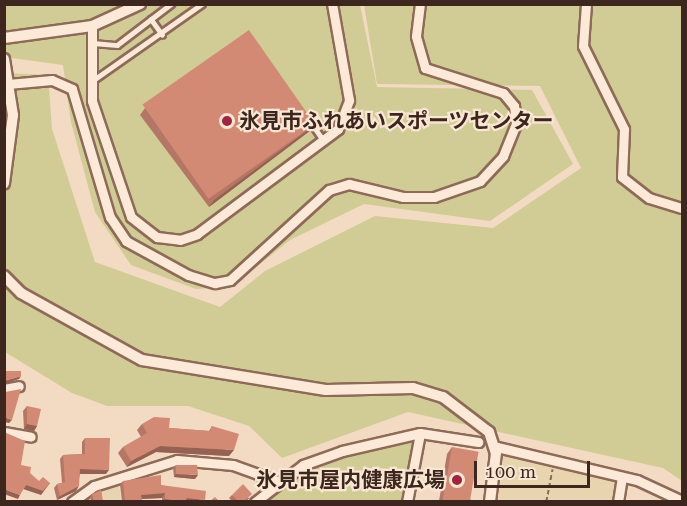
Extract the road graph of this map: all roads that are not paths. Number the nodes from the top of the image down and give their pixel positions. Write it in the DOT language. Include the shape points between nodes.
graph roads {
  1 [pos="140,4"];
  2 [pos="171,4"];
  3 [pos="202,4"];
  4 [pos="332,4"];
  5 [pos="420,4"];
  6 [pos="586,4"];
  7 [pos="151,19"];
  8 [pos="93,26"];
  9 [pos="162,34"];
  10 [pos="4,38"];
  11 [pos="93,43"];
  12 [pos="4,59"];
  13 [pos="92,81"];
  14 [pos="8,84"];
  15 [pos="305,113"];
  16 [pos="324,141"];
  17 [pos="4,183"];
  18 [pos="682,208"];
  19 [pos="4,276"];
  20 [pos="20,386"];
  21 [pos="4,389"];
  22 [pos="4,432"];
  23 [pos="420,433"];
  24 [pos="31,437"];
  25 [pos="478,442"];
  26 [pos="497,447"];
  27 [pos="622,477"];
  28 [pos="280,482"];
  29 [pos="72,501"];
  30 [pos="255,501"];
  31 [pos="407,501"];
  32 [pos="490,501"];
  33 [pos="618,501"];
  34 [pos="682,501"];
  1 -- 8 [label="street"];
  2 -- 7 [label="lane"];
  3 -- 9 [label="lane"];
  4 -- 16 [label="street" via="350,100 338,129"];
  5 -- 14 [label="street" via="416,36 425,68 503,93 514,106 515,131 503,156 480,181 434,197 403,197 349,184 329,190 222,282 188,275 126,242 110,217 72,89 52,80"];
  6 -- 18 [label="street" via="583,46 624,129 622,177 650,198"];
  7 -- 9 [label="lane"];
  7 -- 11 [label="lane" via="117,45"];
  8 -- 10 [label="street"];
  8 -- 11 [label="street"];
  9 -- 13 [label="lane"];
  11 -- 13 [label="street"];
  12 -- 14 [label="street"];
  13 -- 16 [label="street" via="92,100 131,217 157,237 180,240 197,234"];
  14 -- 17 [label="street" via="13,140"];
  15 -- 16 [label="lane"];
  19 -- 32 [label="street" via="21,293 142,360 327,390 413,388 443,397 489,432 496,453"];
  20 -- 21 [label="street"];
  22 -- 24 [label="street"];
  23 -- 25 [label="street"];
  23 -- 28 [label="street" via="312,460"];
  23 -- 31 [label="street"];
  26 -- 27 [label="street"];
  27 -- 33 [label="street"];
  27 -- 34 [label="street"];
  28 -- 29 [label="street" via="233,465 177,460 94,486"];
  28 -- 30 [label="street"];
}
